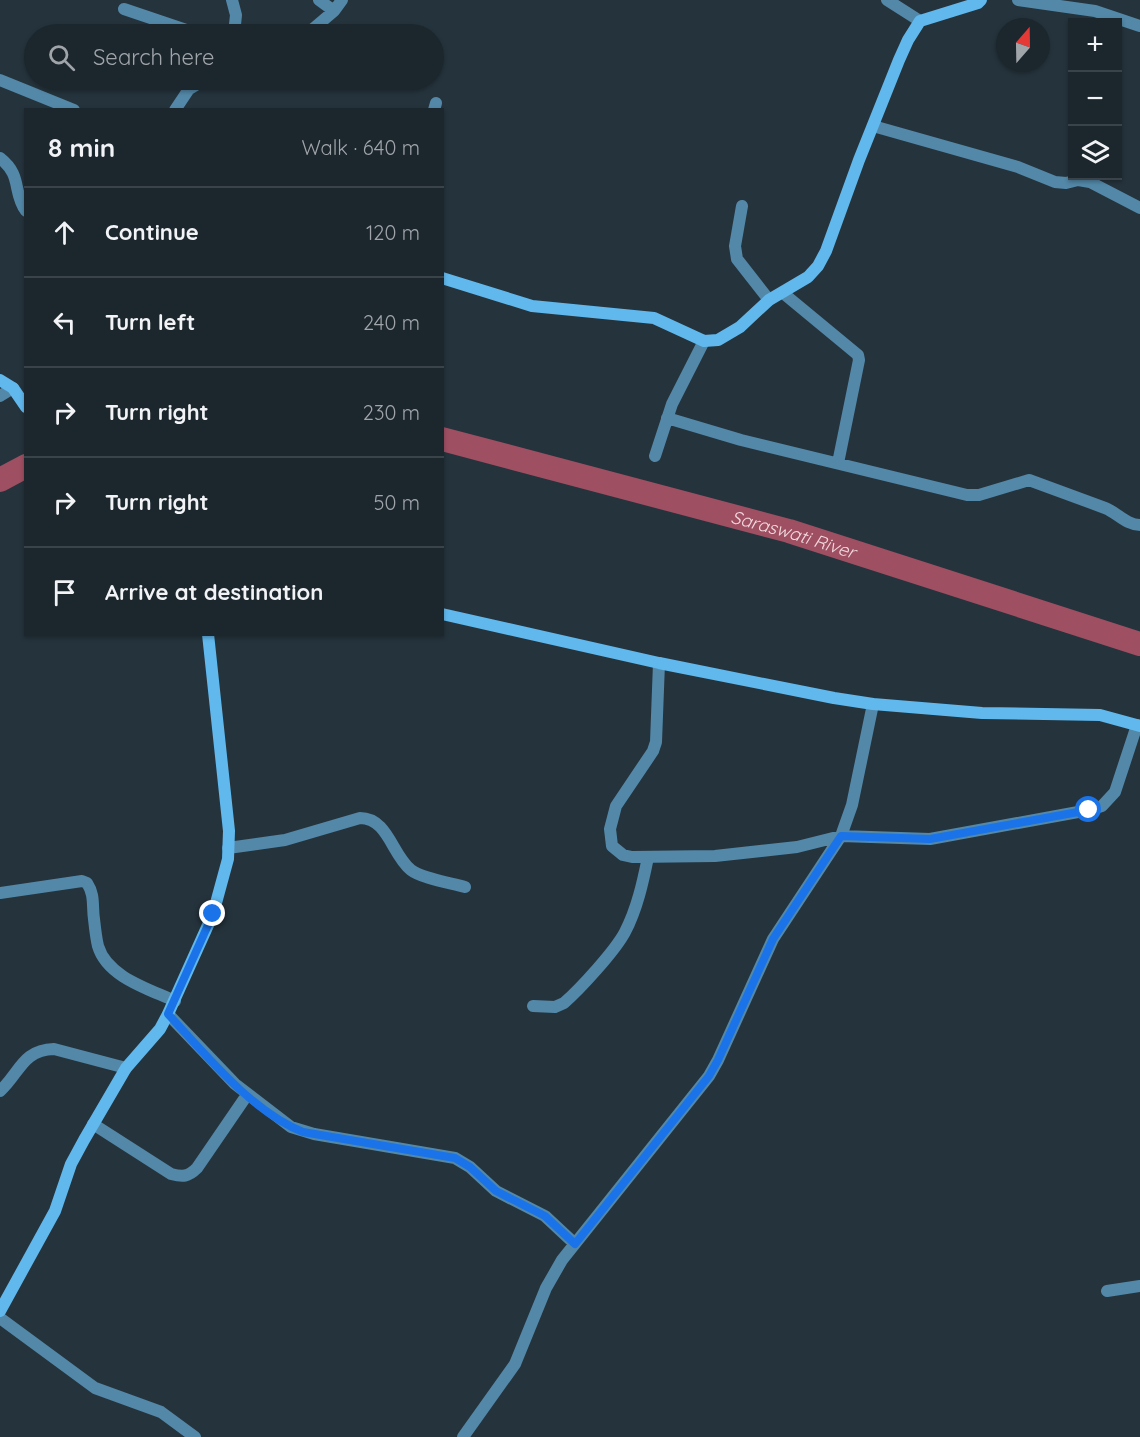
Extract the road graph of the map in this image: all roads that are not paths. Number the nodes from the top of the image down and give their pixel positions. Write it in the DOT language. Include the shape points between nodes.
graph roads {
  1 [pos="232,0"];
  2 [pos="319,0"];
  3 [pos="342,0"];
  4 [pos="887,0"];
  5 [pos="981,0"];
  6 [pos="1017,0"];
  7 [pos="124,9"];
  8 [pos="334,11"];
  9 [pos="920,21"];
  10 [pos="168,24"];
  11 [pos="235,24"];
  12 [pos="319,24"];
  13 [pos="1140,26"];
  14 [pos="0,80"];
  15 [pos="24,90"];
  16 [pos="25,90"];
  17 [pos="188,90"];
  18 [pos="69,108"];
  19 [pos="176,108"];
  20 [pos="873,126"];
  21 [pos="0,158"];
  22 [pos="742,206"];
  23 [pos="1140,208"];
  24 [pos="24,210"];
  25 [pos="444,279"];
  26 [pos="783,293"];
  27 [pos="769,300"];
  28 [pos="704,341"];
  29 [pos="0,380"];
  30 [pos="0,396"];
  31 [pos="21,396"];
  32 [pos="667,418"];
  33 [pos="655,456"];
  34 [pos="838,463"];
  35 [pos="1140,525"];
  36 [pos="444,614"];
  37 [pos="208,636"];
  38 [pos="658,663"];
  39 [pos="873,704"];
  40 [pos="1138,725"];
  41 [pos="841,836"];
  42 [pos="228,848"];
  43 [pos="648,857"];
  44 [pos="465,887"];
  45 [pos="0,893"];
  46 [pos="174,1001"];
  47 [pos="533,1006"];
  48 [pos="168,1014"];
  49 [pos="126,1068"];
  50 [pos="0,1091"];
  51 [pos="247,1095"];
  52 [pos="93,1124"];
  53 [pos="575,1244"];
  54 [pos="1140,1286"];
  55 [pos="1107,1291"];
  56 [pos="0,1311"];
  57 [pos="0,1318"];
  58 [pos="195,1437"];
  59 [pos="463,1437"];
  1 -- 11 [label="street"];
  2 -- 8 [label="street"];
  3 -- 8 [label="street"];
  4 -- 9 [label="street"];
  5 -- 9 [label="street"];
  6 -- 13 [label="street" via="1095,11"];
  7 -- 10 [label="street"];
  8 -- 12 [label="street"];
  9 -- 20 [label="street" via="908,40"];
  14 -- 15 [label="street"];
  16 -- 18 [label="street"];
  17 -- 19 [label="street"];
  20 -- 23 [label="street" via="1018,167 1055,182 1090,182"];
  20 -- 26 [label="street" via="818,266"];
  21 -- 24 [label="street" via="15,173"];
  22 -- 27 [label="street" via="735,246 737,259"];
  25 -- 28 [label="street" via="532,306 654,318"];
  26 -- 27 [label="street"];
  26 -- 34 [label="street" via="858,354"];
  27 -- 28 [label="street" via="740,327 718,340"];
  28 -- 32 [label="street"];
  29 -- 31 [label="street"];
  30 -- 31 [label="street"];
  32 -- 33 [label="street"];
  32 -- 34 [label="street"];
  34 -- 35 [label="street" via="974,495 1029,480 1105,508 1129,524"];
  36 -- 38 [label="street"];
  37 -- 42 [label="street" via="228,811"];
  38 -- 39 [label="street"];
  38 -- 43 [label="street" via="657,734 653,751 616,806 609,830 616,851"];
  39 -- 40 [label="street" via="982,713 1100,715"];
  39 -- 41 [label="street" via="852,805"];
  40 -- 41 [label="street" via="1115,792 1102,806 930,839"];
  41 -- 43 [label="street" via="789,848 715,856"];
  41 -- 53 [label="street" via="773,939 709,1076"];
  42 -- 44 [label="street" via="285,840 366,818 376,822 411,870"];
  42 -- 46 [label="street" via="213,914"];
  43 -- 47 [label="street" via="638,897 617,945 564,1003"];
  45 -- 46 [label="street" via="82,881 87,884 93,897 98,947 105,961 120,975"];
  46 -- 48 [label="street"];
  48 -- 49 [label="street"];
  48 -- 51 [label="street"];
  49 -- 50 [label="street" via="43,1049 27,1058"];
  49 -- 52 [label="street"];
  51 -- 52 [label="street" via="197,1168 185,1177 171,1174"];
  51 -- 53 [label="street" via="303,1132 455,1158 496,1191 545,1216"];
  52 -- 56 [label="street" via="71,1164 55,1211"];
  53 -- 59 [label="street" via="546,1288 515,1364"];
  54 -- 55 [label="street"];
  57 -- 58 [label="street" via="95,1388 161,1412"];
}
